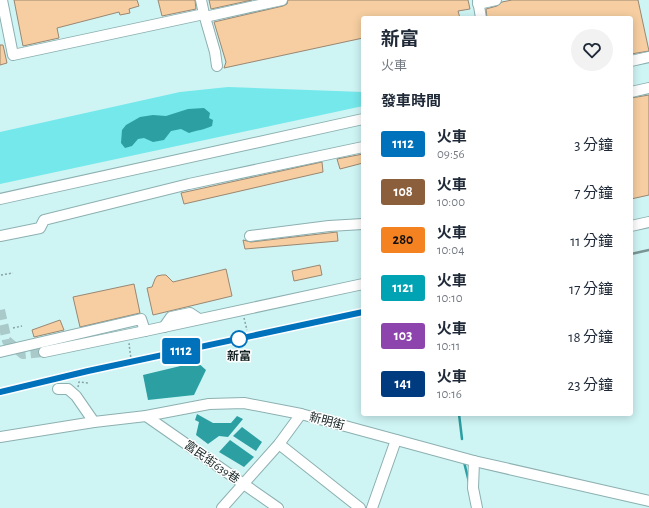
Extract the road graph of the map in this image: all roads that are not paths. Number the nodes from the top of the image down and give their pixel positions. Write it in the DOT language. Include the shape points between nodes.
graph roads {
  1 [pos="2,0"];
  2 [pos="201,0"];
  3 [pos="282,0"];
  4 [pos="496,0"];
  5 [pos="478,2"];
  6 [pos="205,15"];
  7 [pos="481,16"];
  8 [pos="649,57"];
  9 [pos="633,61"];
  10 [pos="217,66"];
  11 [pos="649,88"];
  12 [pos="633,92"];
  13 [pos="361,120"];
  14 [pos="361,147"];
  15 [pos="0,199"];
  16 [pos="649,222"];
  17 [pos="361,224"];
  18 [pos="633,226"];
  19 [pos="0,236"];
  20 [pos="250,236"];
  21 [pos="361,284"];
  22 [pos="145,331"];
  23 [pos="0,352"];
  24 [pos="44,352"];
  25 [pos="58,389"];
  26 [pos="301,414"];
  27 [pos="146,416"];
  28 [pos="94,422"];
  29 [pos="0,437"];
  30 [pos="396,440"];
  31 [pos="279,444"];
  32 [pos="474,461"];
  33 [pos="242,484"];
  34 [pos="649,501"];
  35 [pos="222,508"];
  36 [pos="278,508"];
  37 [pos="360,508"];
  38 [pos="372,508"];
  39 [pos="477,508"];
  1 -- 6 [label="street" via="13,55"];
  2 -- 6 [label="street"];
  3 -- 6 [label="street"];
  4 -- 5 [label="street"];
  5 -- 7 [label="street"];
  6 -- 10 [label="street"];
  8 -- 9 [label="street"];
  11 -- 12 [label="street"];
  13 -- 15 [label="street"];
  14 -- 19 [label="street" via="189,184 44,220 40,228"];
  16 -- 18 [label="street"];
  17 -- 20 [label="street"];
  21 -- 22 [label="street"];
  22 -- 23 [label="street" via="141,319"];
  22 -- 24 [label="street"];
  25 -- 28 [label="street" via="68,389 76,396"];
  26 -- 27 [label="street, 新明街" via="237,403 209,404"];
  26 -- 30 [label="street, 新明街"];
  26 -- 31 [label="street"];
  27 -- 28 [label="street, 新明街"];
  27 -- 33 [label="street, 富民街639巷"];
  28 -- 29 [label="street, 新明街"];
  30 -- 32 [label="street, 新明街"];
  30 -- 38 [label="street"];
  31 -- 33 [label="street"];
  31 -- 37 [label="street"];
  32 -- 34 [label="street, 新明街"];
  32 -- 39 [label="street" via="473,488"];
  33 -- 35 [label="street"];
  33 -- 36 [label="street, 富民街639巷"];
}
